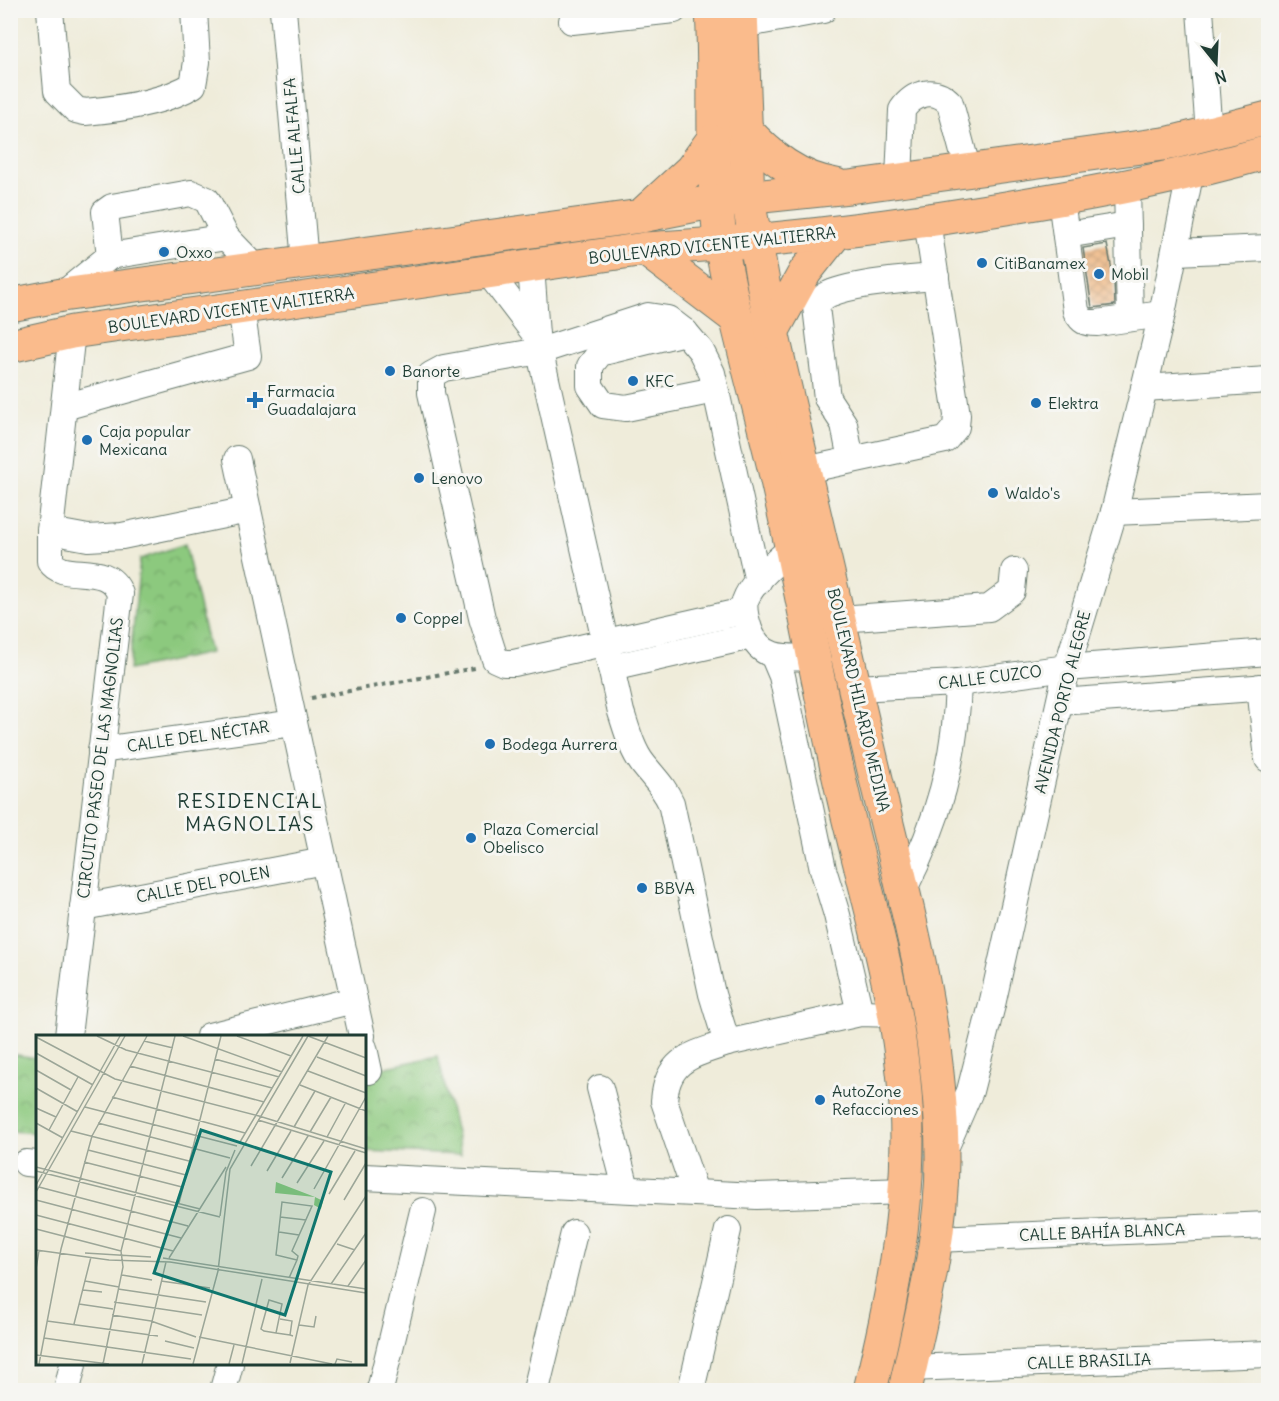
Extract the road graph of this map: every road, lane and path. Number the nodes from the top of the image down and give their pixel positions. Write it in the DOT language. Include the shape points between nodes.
graph roads {
  1 [pos="50,10"];
  2 [pos="194,10"];
  3 [pos="283,10"];
  4 [pos="674,10"];
  5 [pos="712,10"];
  6 [pos="824,10"];
  7 [pos="1200,10"];
  8 [pos="742,18"];
  9 [pos="572,21"];
  10 [pos="1269,118"];
  11 [pos="745,129"];
  12 [pos="1209,134"];
  13 [pos="712,141"];
  14 [pos="1269,152"];
  15 [pos="968,171"];
  16 [pos="1190,175"];
  17 [pos="899,180"];
  18 [pos="849,187"];
  19 [pos="1127,187"];
  20 [pos="748,199"];
  21 [pos="1061,199"];
  22 [pos="716,201"];
  23 [pos="640,216"];
  24 [pos="927,221"];
  25 [pos="1128,225"];
  26 [pos="836,233"];
  27 [pos="1066,235"];
  28 [pos="226,237"];
  29 [pos="754,240"];
  30 [pos="721,245"];
  31 [pos="1269,248"];
  32 [pos="645,249"];
  33 [pos="1176,252"];
  34 [pos="110,256"];
  35 [pos="305,262"];
  36 [pos="531,266"];
  37 [pos="256,268"];
  38 [pos="488,272"];
  39 [pos="936,277"];
  40 [pos="62,295"];
  41 [pos="10,305"];
  42 [pos="241,308"];
  43 [pos="1162,314"];
  44 [pos="1130,318"];
  45 [pos="737,319"];
  46 [pos="72,332"];
  47 [pos="685,332"];
  48 [pos="772,332"];
  49 [pos="538,343"];
  50 [pos="10,346"];
  51 [pos="1269,380"];
  52 [pos="1144,388"];
  53 [pos="715,390"];
  54 [pos="64,407"];
  55 [pos="237,459"];
  56 [pos="851,460"];
  57 [pos="805,470"];
  58 [pos="1269,505"];
  59 [pos="248,510"];
  60 [pos="1114,512"];
  61 [pos="50,531"];
  62 [pos="791,548"];
  63 [pos="1014,571"];
  64 [pos="758,582"];
  65 [pos="744,611"];
  66 [pos="840,619"];
  67 [pos="751,636"];
  68 [pos="1269,652"];
  69 [pos="608,656"];
  70 [pos="774,657"];
  71 [pos="814,657"];
  72 [pos="504,663"];
  73 [pos="1067,668"];
  74 [pos="958,683"];
  75 [pos="1264,687"];
  76 [pos="855,688"];
  77 [pos="1060,702"];
  78 [pos="292,712"];
  79 [pos="101,750"];
  80 [pos="1269,759"];
  81 [pos="324,861"];
  82 [pos="904,889"];
  83 [pos="83,907"];
  84 [pos="354,1000"];
  85 [pos="860,1013"];
  86 [pos="895,1014"];
  87 [pos="68,1035"];
  88 [pos="213,1035"];
  89 [pos="362,1035"];
  90 [pos="726,1043"];
  91 [pos="600,1088"];
  92 [pos="942,1156"];
  93 [pos="366,1177"];
  94 [pos="626,1188"];
  95 [pos="905,1191"];
  96 [pos="695,1192"];
  97 [pos="423,1211"];
  98 [pos="1269,1225"];
  99 [pos="728,1230"];
  100 [pos="574,1233"];
  101 [pos="936,1239"];
  102 [pos="1269,1354"];
  103 [pos="73,1365"];
  104 [pos="230,1365"];
  105 [pos="907,1379"];
  106 [pos="67,1390"];
  107 [pos="223,1390"];
  108 [pos="380,1390"];
  109 [pos="536,1390"];
  110 [pos="691,1390"];
  111 [pos="870,1390"];
  1 -- 2 [label="street" via="57,91 76,110 85,112 151,100 194,85"];
  3 -- 35 [label="street, CALLE ALFALFA"];
  4 -- 9 [label="street"];
  5 -- 13 [label="main road, BOULEVARD HILARIO MEDINA"];
  6 -- 8 [label="street"];
  7 -- 12 [label="street"];
  8 -- 11 [label="main road, BOULEVARD HILARIO MEDINA"];
  10 -- 12 [label="main road"];
  11 -- 18 [label="main road" via="761,148 788,168 822,183"];
  11 -- 20 [label="main road, BOULEVARD HILARIO MEDINA"];
  12 -- 15 [label="main road"];
  13 -- 22 [label="main road, BOULEVARD HILARIO MEDINA"];
  13 -- 23 [label="main road" via="672,190"];
  14 -- 16 [label="main road, BOULEVARD VICENTE VALTIERRA"];
  15 -- 17 [label="main road"];
  15 -- 17 [label="street" via="950,104 933,93 908,100 903,110"];
  16 -- 19 [label="main road, BOULEVARD VICENTE VALTIERRA"];
  16 -- 33 [label="street, AVENIDA PORTO ALEGRE"];
  17 -- 18 [label="main road"];
  18 -- 20 [label="main road"];
  19 -- 21 [label="main road, BOULEVARD VICENTE VALTIERRA"];
  19 -- 25 [label="street"];
  20 -- 22 [label="main road"];
  20 -- 29 [label="main road, BOULEVARD HILARIO MEDINA"];
  21 -- 24 [label="main road, BOULEVARD VICENTE VALTIERRA"];
  21 -- 27 [label="street"];
  22 -- 23 [label="main road"];
  22 -- 30 [label="main road, BOULEVARD HILARIO MEDINA"];
  23 -- 35 [label="main road"];
  24 -- 26 [label="main road, BOULEVARD VICENTE VALTIERRA"];
  24 -- 39 [label="street"];
  25 -- 27 [label="street"];
  25 -- 44 [label="street"];
  26 -- 29 [label="main road, BOULEVARD VICENTE VALTIERRA"];
  26 -- 48 [label="main road" via="805,272"];
  27 -- 44 [label="street" via="1080,319 1097,323"];
  28 -- 34 [label="street"];
  28 -- 34 [label="street" via="207,200 191,193 112,207 105,212"];
  28 -- 37 [label="street"];
  29 -- 30 [label="main road, BOULEVARD VICENTE VALTIERRA"];
  29 -- 48 [label="main road, BOULEVARD HILARIO MEDINA"];
  30 -- 32 [label="main road, BOULEVARD VICENTE VALTIERRA"];
  30 -- 45 [label="main road, BOULEVARD HILARIO MEDINA"];
  31 -- 33 [label="street"];
  32 -- 36 [label="main road, BOULEVARD VICENTE VALTIERRA"];
  32 -- 45 [label="main road"];
  33 -- 43 [label="street, AVENIDA PORTO ALEGRE"];
  34 -- 40 [label="street"];
  35 -- 37 [label="main road"];
  36 -- 38 [label="main road, BOULEVARD VICENTE VALTIERRA"];
  36 -- 49 [label="street"];
  37 -- 40 [label="main road"];
  38 -- 42 [label="main road, BOULEVARD VICENTE VALTIERRA"];
  38 -- 49 [label="street"];
  39 -- 56 [label="street" via="956,427 945,440"];
  39 -- 56 [label="street" via="835,292 820,300 816,307 826,398 844,424"];
  40 -- 41 [label="main road"];
  42 -- 46 [label="main road, BOULEVARD VICENTE VALTIERRA"];
  42 -- 54 [label="street" via="248,356"];
  43 -- 44 [label="street"];
  43 -- 52 [label="street, AVENIDA PORTO ALEGRE"];
  45 -- 62 [label="main road, BOULEVARD HILARIO MEDINA"];
  46 -- 50 [label="main road, BOULEVARD VICENTE VALTIERRA"];
  46 -- 54 [label="street, CIRCUITO PASEO DE LAS MAGNOLIAS"];
  47 -- 49 [label="street" via="668,319 648,316"];
  47 -- 53 [label="street" via="701,351"];
  47 -- 53 [label="street" via="600,353 590,366 590,386 603,405 626,408"];
  48 -- 57 [label="main road, BOULEVARD HILARIO MEDINA"];
  49 -- 69 [label="street"];
  49 -- 72 [label="street" via="430,375 482,618 490,649 495,659"];
  51 -- 52 [label="street"];
  52 -- 60 [label="street, AVENIDA PORTO ALEGRE"];
  53 -- 64 [label="street"];
  54 -- 61 [label="street, CIRCUITO PASEO DE LAS MAGNOLIAS"];
  55 -- 59 [label="street"];
  56 -- 57 [label="street"];
  57 -- 66 [label="main road, BOULEVARD HILARIO MEDINA"];
  58 -- 60 [label="street"];
  59 -- 61 [label="street" via="122,536 88,538"];
  59 -- 78 [label="street"];
  60 -- 73 [label="street, AVENIDA PORTO ALEGRE"];
  61 -- 79 [label="street, CIRCUITO PASEO DE LAS MAGNOLIAS" via="53,567 97,574 116,585 120,594"];
  62 -- 64 [label="street"];
  62 -- 71 [label="main road, BOULEVARD HILARIO MEDINA"];
  63 -- 66 [label="street" via="1012,591 989,608"];
  64 -- 65 [label="street" via="745,600"];
  65 -- 67 [label="street"];
  65 -- 69 [label="street"];
  66 -- 76 [label="main road, BOULEVARD HILARIO MEDINA"];
  67 -- 69 [label="street"];
  67 -- 70 [label="street"];
  68 -- 73 [label="street, CALLE CUZCO"];
  69 -- 72 [label="street"];
  69 -- 90 [label="street" via="631,741 671,802"];
  70 -- 71 [label="street"];
  70 -- 85 [label="street" via="782,676 823,869"];
  71 -- 86 [label="main road, BOULEVARD HILARIO MEDINA"];
  72 -- 78 [label="path"];
  73 -- 74 [label="street, CALLE CUZCO"];
  73 -- 77 [label="street, AVENIDA PORTO ALEGRE"];
  74 -- 76 [label="street, CALLE CUZCO"];
  74 -- 82 [label="street" via="953,751 941,797 927,842"];
  75 -- 77 [label="street"];
  75 -- 80 [label="street"];
  76 -- 82 [label="main road, BOULEVARD HILARIO MEDINA"];
  77 -- 92 [label="street, AVENIDA PORTO ALEGRE" via="972,1080"];
  78 -- 79 [label="street, CALLE DEL NÉCTAR"];
  78 -- 81 [label="street"];
  79 -- 83 [label="street, CIRCUITO PASEO DE LAS MAGNOLIAS"];
  81 -- 83 [label="street, CALLE DEL POLEN"];
  81 -- 84 [label="street"];
  82 -- 92 [label="main road, BOULEVARD HILARIO MEDINA" via="931,1022"];
  83 -- 87 [label="street, CIRCUITO PASEO DE LAS MAGNOLIAS"];
  84 -- 88 [label="street"];
  84 -- 89 [label="street"];
  85 -- 86 [label="street"];
  85 -- 90 [label="street"];
  86 -- 95 [label="main road, BOULEVARD HILARIO MEDINA" via="906,1106"];
  90 -- 96 [label="street" via="678,1064 665,1088 664,1101"];
  91 -- 94 [label="street"];
  92 -- 101 [label="main road, BOULEVARD HILARIO MEDINA"];
  93 -- 94 [label="street"];
  94 -- 96 [label="street"];
  95 -- 96 [label="street" via="758,1196"];
  95 -- 111 [label="main road, BOULEVARD HILARIO MEDINA" via="895,1276"];
  97 -- 108 [label="street"];
  98 -- 101 [label="street, CALLE BAHÍA BLANCA"];
  99 -- 110 [label="street"];
  100 -- 109 [label="street"];
  101 -- 105 [label="main road, BOULEVARD HILARIO MEDINA"];
  102 -- 105 [label="street, CALLE BRASILIA"];
  103 -- 106 [label="street"];
  104 -- 107 [label="street"];
}
